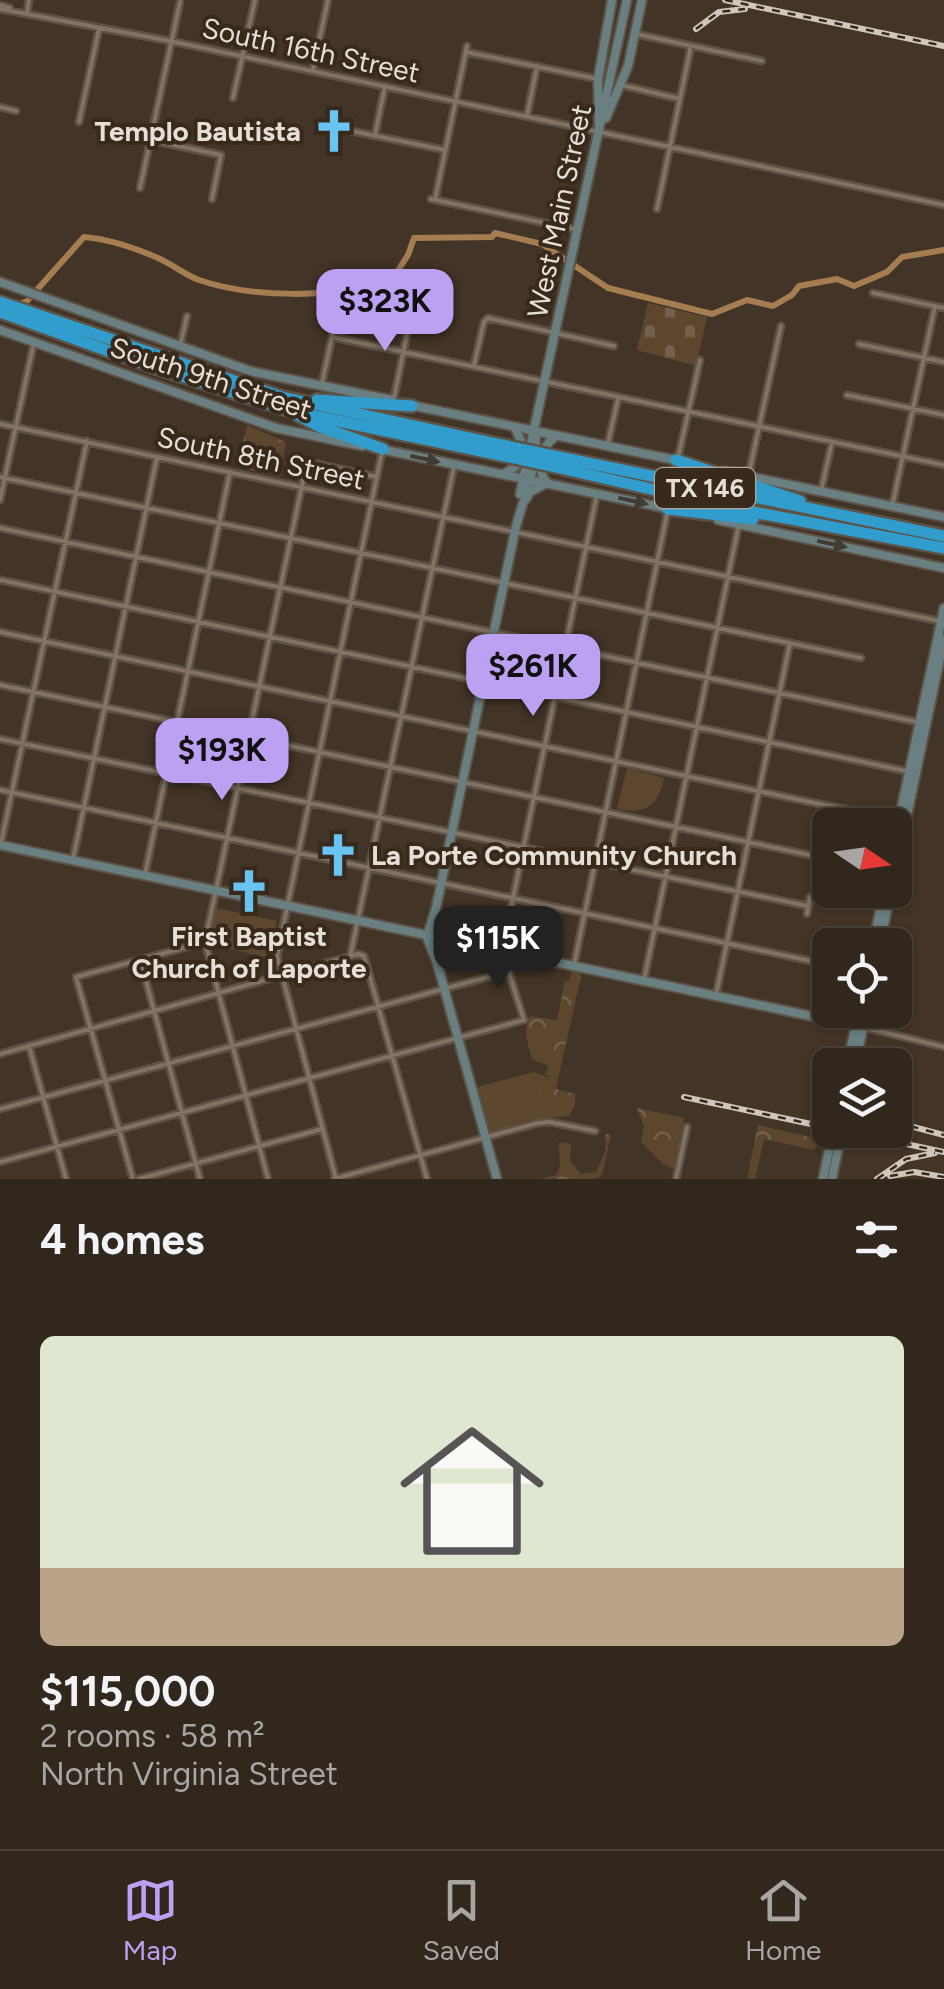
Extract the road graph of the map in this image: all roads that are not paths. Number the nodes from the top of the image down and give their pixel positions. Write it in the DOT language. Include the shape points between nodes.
graph roads {
  1 [pos="30,0"];
  2 [pos="254,0"];
  3 [pos="328,0"];
  4 [pos="612,0"];
  5 [pos="627,0"];
  6 [pos="642,0"];
  7 [pos="180,2"];
  8 [pos="0,7"];
  9 [pos="27,13"];
  10 [pos="100,27"];
  11 [pos="636,34"];
  12 [pos="170,41"];
  13 [pos="688,46"];
  14 [pos="242,56"];
  15 [pos="762,60"];
  16 [pos="537,66"];
  17 [pos="312,71"];
  18 [pos="598,79"];
  19 [pos="621,84"];
  20 [pos="385,86"];
  21 [pos="233,98"];
  22 [pos="680,99"];
  23 [pos="456,101"];
  24 [pos="0,108"];
  25 [pos="16,111"];
  26 [pos="528,116"];
  27 [pos="79,122"];
  28 [pos="332,128"];
  29 [pos="600,131"];
  30 [pos="375,136"];
  31 [pos="150,140"];
  32 [pos="670,147"];
  33 [pos="445,150"];
  34 [pos="140,188"];
  35 [pos="212,198"];
  36 [pos="944,204"];
  37 [pos="657,210"];
  38 [pos="578,230"];
  39 [pos="0,282"];
  40 [pos="873,293"];
  41 [pos="1,298"];
  42 [pos="935,306"];
  43 [pos="944,308"];
  44 [pos="337,314"];
  45 [pos="411,314"];
  46 [pos="187,316"];
  47 [pos="11,317"];
  48 [pos="781,326"];
  49 [pos="556,334"];
  50 [pos="332,337"];
  51 [pos="34,342"];
  52 [pos="858,344"];
  53 [pos="180,346"];
  54 [pos="614,346"];
  55 [pos="403,352"];
  56 [pos="924,358"];
  57 [pos="700,360"];
  58 [pos="944,362"];
  59 [pos="474,366"];
  60 [pos="546,382"];
  61 [pos="322,386"];
  62 [pos="847,394"];
  63 [pos="282,397"];
  64 [pos="618,398"];
  65 [pos="393,401"];
  66 [pos="412,406"];
  67 [pos="912,408"];
  68 [pos="292,411"];
  69 [pos="690,412"];
  70 [pos="944,415"];
  71 [pos="0,424"];
  72 [pos="16,427"];
  73 [pos="759,427"];
  74 [pos="515,428"];
  75 [pos="535,432"];
  76 [pos="555,437"];
  77 [pos="86,441"];
  78 [pos="832,442"];
  79 [pos="607,448"];
  80 [pos="382,450"];
  81 [pos="501,450"];
  82 [pos="158,458"];
  83 [pos="902,458"];
  84 [pos="676,460"];
  85 [pos="558,462"];
  86 [pos="454,465"];
  87 [pos="944,465"];
  88 [pos="230,472"];
  89 [pos="504,474"];
  90 [pos="749,476"];
  91 [pos="377,477"];
  92 [pos="2,478"];
  93 [pos="526,479"];
  94 [pos="547,483"];
  95 [pos="302,487"];
  96 [pos="821,491"];
  97 [pos="76,493"];
  98 [pos="597,494"];
  99 [pos="0,500"];
  100 [pos="372,502"];
  101 [pos="892,506"];
  102 [pos="147,508"];
  103 [pos="520,508"];
  104 [pos="668,509"];
  105 [pos="443,517"];
  106 [pos="942,517"];
  107 [pos="852,518"];
  108 [pos="218,523"];
  109 [pos="740,524"];
  110 [pos="0,528"];
  111 [pos="838,529"];
  112 [pos="882,531"];
  113 [pos="515,532"];
  114 [pos="944,536"];
  115 [pos="291,539"];
  116 [pos="65,542"];
  117 [pos="586,547"];
  118 [pos="944,548"];
  119 [pos="361,553"];
  120 [pos="137,557"];
  121 [pos="944,559"];
  122 [pos="657,561"];
  123 [pos="932,566"];
  124 [pos="432,568"];
  125 [pos="944,568"];
  126 [pos="208,572"];
  127 [pos="728,576"];
  128 [pos="0,580"];
  129 [pos="504,583"];
  130 [pos="280,588"];
  131 [pos="55,592"];
  132 [pos="576,598"];
  133 [pos="351,602"];
  134 [pos="126,608"];
  135 [pos="944,608"];
  136 [pos="647,613"];
  137 [pos="422,617"];
  138 [pos="197,622"];
  139 [pos="943,622"];
  140 [pos="718,628"];
  141 [pos="0,632"];
  142 [pos="494,633"];
  143 [pos="270,637"];
  144 [pos="944,639"];
  145 [pos="44,640"];
  146 [pos="790,643"];
  147 [pos="565,648"];
  148 [pos="340,652"];
  149 [pos="116,656"];
  150 [pos="861,658"];
  151 [pos="636,662"];
  152 [pos="412,667"];
  153 [pos="187,672"];
  154 [pos="707,677"];
  155 [pos="484,682"];
  156 [pos="0,685"];
  157 [pos="260,687"];
  158 [pos="33,692"];
  159 [pos="780,693"];
  160 [pos="555,697"];
  161 [pos="330,701"];
  162 [pos="105,707"];
  163 [pos="626,712"];
  164 [pos="401,717"];
  165 [pos="176,722"];
  166 [pos="923,723"];
  167 [pos="697,727"];
  168 [pos="473,732"];
  169 [pos="0,738"];
  170 [pos="248,738"];
  171 [pos="769,741"];
  172 [pos="22,743"];
  173 [pos="544,747"];
  174 [pos="319,753"];
  175 [pos="95,758"];
  176 [pos="616,761"];
  177 [pos="391,768"];
  178 [pos="913,772"];
  179 [pos="166,774"];
  180 [pos="686,776"];
  181 [pos="462,782"];
  182 [pos="238,789"];
  183 [pos="0,790"];
  184 [pos="759,791"];
  185 [pos="12,793"];
  186 [pos="534,797"];
  187 [pos="309,804"];
  188 [pos="84,808"];
  189 [pos="840,808"];
  190 [pos="905,808"];
  191 [pos="605,812"];
  192 [pos="380,819"];
  193 [pos="156,822"];
  194 [pos="676,827"];
  195 [pos="452,834"];
  196 [pos="227,838"];
  197 [pos="748,842"];
  198 [pos="0,845"];
  199 [pos="523,848"];
  200 [pos="298,853"];
  201 [pos="812,855"];
  202 [pos="73,860"];
  203 [pos="595,863"];
  204 [pos="370,868"];
  205 [pos="144,876"];
  206 [pos="665,878"];
  207 [pos="441,883"];
  208 [pos="216,890"];
  209 [pos="738,892"];
  210 [pos="513,898"];
  211 [pos="810,898"];
  212 [pos="288,906"];
  213 [pos="808,906"];
  214 [pos="585,913"];
  215 [pos="806,914"];
  216 [pos="358,920"];
  217 [pos="654,928"];
  218 [pos="430,935"];
  219 [pos="205,942"];
  220 [pos="727,943"];
  221 [pos="502,951"];
  222 [pos="350,956"];
  223 [pos="140,959"];
  224 [pos="812,961"];
  225 [pos="574,966"];
  226 [pos="510,971"];
  227 [pos="281,976"];
  228 [pos="643,982"];
  229 [pos="445,988"];
  230 [pos="218,993"];
  231 [pos="716,996"];
  232 [pos="380,1005"];
  233 [pos="154,1011"];
  234 [pos="812,1017"];
  235 [pos="91,1028"];
  236 [pos="295,1028"];
  237 [pos="863,1028"];
  238 [pos="458,1036"];
  239 [pos="231,1045"];
  240 [pos="29,1046"];
  241 [pos="944,1047"];
  242 [pos="0,1054"];
  243 [pos="392,1054"];
  244 [pos="168,1063"];
  245 [pos="308,1077"];
  246 [pos="106,1080"];
  247 [pos="244,1095"];
  248 [pos="43,1098"];
  249 [pos="0,1110"];
  250 [pos="182,1112"];
  251 [pos="687,1126"];
  252 [pos="119,1129"];
  253 [pos="322,1129"];
  254 [pos="595,1132"];
  255 [pos="486,1137"];
  256 [pos="57,1147"];
  257 [pos="259,1147"];
  258 [pos="829,1148"];
  259 [pos="838,1148"];
  260 [pos="421,1156"];
  261 [pos="0,1162"];
  262 [pos="196,1164"];
  263 [pos="66,1179"];
  264 [pos="136,1179"];
  265 [pos="200,1179"];
  266 [pos="268,1179"];
  267 [pos="335,1179"];
  268 [pos="427,1179"];
  269 [pos="497,1179"];
  270 [pos="676,1179"];
  271 [pos="823,1179"];
  272 [pos="832,1179"];
  1 -- 9 [label="street"];
  2 -- 14 [label="street"];
  3 -- 17 [label="street"];
  4 -- 18 [label="main road"];
  5 -- 29 [label="main road, West Main Street"];
  6 -- 11 [label="main road"];
  7 -- 12 [label="street"];
  8 -- 9 [label="street, South 16th Street"];
  9 -- 10 [label="street, South 16th Street"];
  10 -- 12 [label="street, South 16th Street"];
  10 -- 27 [label="street"];
  11 -- 13 [label="street"];
  11 -- 19 [label="main road"];
  12 -- 14 [label="street, South 16th Street"];
  12 -- 31 [label="street"];
  13 -- 15 [label="street"];
  13 -- 22 [label="street"];
  14 -- 17 [label="street, South 16th Street"];
  14 -- 21 [label="street"];
  16 -- 18 [label="street"];
  16 -- 23 [label="street" via="466,49"];
  16 -- 26 [label="street"];
  17 -- 20 [label="street, South 16th Street"];
  18 -- 29 [label="main road"];
  19 -- 22 [label="street"];
  19 -- 29 [label="main road"];
  20 -- 23 [label="street, South 16th Street"];
  20 -- 30 [label="street"];
  22 -- 32 [label="street"];
  23 -- 26 [label="street, South 16th Street"];
  23 -- 33 [label="street"];
  24 -- 25 [label="street"];
  26 -- 29 [label="street, South 16th Street"];
  28 -- 30 [label="street"];
  29 -- 32 [label="street, South 16th Street"];
  29 -- 38 [label="main road, West Main Street"];
  30 -- 33 [label="street"];
  31 -- 34 [label="street"];
  31 -- 35 [label="street" via="221,155"];
  32 -- 36 [label="street, South 16th Street"];
  32 -- 37 [label="street"];
  33 -- 38 [label="street" via="433,200"];
  38 -- 49 [label="main road, West Main Street"];
  39 -- 53 [label="main road"];
  40 -- 42 [label="street"];
  41 -- 47 [label="highway"];
  42 -- 43 [label="street"];
  42 -- 56 [label="street"];
  44 -- 50 [label="street"];
  45 -- 55 [label="street"];
  46 -- 53 [label="street"];
  47 -- 51 [label="main road, South 9th Street"];
  47 -- 63 [label="highway, TX 146" via="49,318"];
  47 -- 68 [label="highway, TX 146"];
  48 -- 73 [label="street"];
  49 -- 54 [label="street"];
  49 -- 59 [label="street" via="486,319"];
  49 -- 60 [label="main road, West Main Street"];
  50 -- 55 [label="street"];
  50 -- 61 [label="street"];
  51 -- 72 [label="street"];
  51 -- 80 [label="main road, South 9th Street" via="276,428"];
  52 -- 56 [label="street"];
  53 -- 61 [label="main road"];
  55 -- 59 [label="street"];
  55 -- 65 [label="street"];
  56 -- 58 [label="street"];
  56 -- 67 [label="street"];
  57 -- 69 [label="street"];
  59 -- 60 [label="street"];
  60 -- 64 [label="street"];
  60 -- 75 [label="main road, West Main Street"];
  61 -- 65 [label="main road"];
  62 -- 67 [label="street"];
  63 -- 66 [label="highway"];
  63 -- 81 [label="highway, TX 146"];
  64 -- 69 [label="street"];
  64 -- 79 [label="street"];
  65 -- 66 [label="main road"];
  66 -- 74 [label="main road"];
  67 -- 70 [label="street"];
  67 -- 83 [label="street"];
  68 -- 80 [label="highway"];
  68 -- 81 [label="highway, TX 146"];
  69 -- 73 [label="street"];
  69 -- 84 [label="street"];
  71 -- 72 [label="street, South 8th Street"];
  72 -- 77 [label="street, South 8th Street"];
  72 -- 92 [label="street"];
  73 -- 78 [label="street"];
  73 -- 90 [label="street"];
  74 -- 75 [label="main road"];
  74 -- 89 [label="main road" via="522,440 516,466"];
  75 -- 76 [label="main road"];
  75 -- 93 [label="main road, West Main Street"];
  76 -- 79 [label="main road"];
  76 -- 94 [label="main road" via="541,470"];
  77 -- 82 [label="street, South 8th Street"];
  77 -- 97 [label="street"];
  78 -- 83 [label="street"];
  78 -- 96 [label="street"];
  79 -- 84 [label="main road"];
  80 -- 86 [label="main road, South 9th Street, one-way"];
  80 -- 91 [label="street"];
  81 -- 85 [label="highway, TX 146, bridge"];
  82 -- 88 [label="street, South 8th Street"];
  82 -- 102 [label="street"];
  83 -- 87 [label="street"];
  83 -- 101 [label="street"];
  84 -- 90 [label="main road"];
  84 -- 107 [label="highway"];
  85 -- 107 [label="highway, TX 146"];
  85 -- 111 [label="highway, TX 146"];
  86 -- 89 [label="main road, South 9th Street"];
  86 -- 105 [label="street"];
  88 -- 95 [label="street, South 8th Street"];
  88 -- 108 [label="street"];
  89 -- 93 [label="main road, South 9th Street"];
  90 -- 96 [label="main road"];
  91 -- 95 [label="street" via="307,462"];
  91 -- 100 [label="street"];
  92 -- 97 [label="street"];
  92 -- 99 [label="street"];
  93 -- 94 [label="main road, South 9th Street"];
  93 -- 103 [label="main road, West Main Street"];
  94 -- 98 [label="main road, South 9th Street"];
  94 -- 103 [label="main road"];
  95 -- 100 [label="street, South 8th Street"];
  95 -- 115 [label="street"];
  96 -- 101 [label="main road"];
  97 -- 102 [label="street"];
  97 -- 116 [label="street"];
  98 -- 104 [label="main road, South 9th Street, one-way"];
  98 -- 117 [label="street"];
  100 -- 105 [label="street, South 8th Street"];
  100 -- 119 [label="street"];
  101 -- 106 [label="main road"];
  102 -- 108 [label="street"];
  102 -- 120 [label="street"];
  103 -- 113 [label="main road, West Main Street"];
  104 -- 109 [label="main road, South 9th Street"];
  104 -- 111 [label="highway"];
  104 -- 122 [label="street"];
  105 -- 113 [label="street, South 8th Street"];
  105 -- 124 [label="street"];
  107 -- 112 [label="highway, TX 146"];
  108 -- 115 [label="street"];
  108 -- 126 [label="street"];
  109 -- 123 [label="main road, South 9th Street, one-way"];
  109 -- 127 [label="street"];
  110 -- 116 [label="street"];
  111 -- 112 [label="highway, TX 146"];
  112 -- 114 [label="highway, TX 146"];
  112 -- 118 [label="highway, TX 146"];
  113 -- 117 [label="street, South 8th Street"];
  113 -- 129 [label="main road, West Main Street"];
  115 -- 119 [label="street"];
  115 -- 130 [label="street"];
  116 -- 120 [label="street"];
  116 -- 131 [label="street"];
  117 -- 122 [label="street, South 8th Street"];
  117 -- 132 [label="street"];
  119 -- 124 [label="street"];
  119 -- 133 [label="street"];
  120 -- 126 [label="street"];
  120 -- 134 [label="street"];
  121 -- 123 [label="main road"];
  122 -- 127 [label="street, South 8th Street"];
  122 -- 136 [label="street"];
  123 -- 125 [label="main road, South 9th Street"];
  124 -- 129 [label="street"];
  124 -- 137 [label="street"];
  126 -- 130 [label="street"];
  126 -- 138 [label="street"];
  127 -- 139 [label="street, South 8th Street"];
  127 -- 140 [label="street"];
  128 -- 131 [label="street"];
  129 -- 132 [label="street"];
  129 -- 142 [label="main road, West Main Street"];
  130 -- 133 [label="street"];
  130 -- 143 [label="street"];
  131 -- 134 [label="street"];
  131 -- 145 [label="street"];
  132 -- 136 [label="street"];
  132 -- 147 [label="street"];
  133 -- 137 [label="street"];
  133 -- 148 [label="street"];
  134 -- 138 [label="street"];
  134 -- 149 [label="street"];
  135 -- 139 [label="main road"];
  136 -- 140 [label="street"];
  136 -- 151 [label="street"];
  137 -- 142 [label="street"];
  137 -- 152 [label="street"];
  138 -- 143 [label="street"];
  138 -- 153 [label="street"];
  139 -- 166 [label="main road"];
  140 -- 146 [label="street"];
  140 -- 154 [label="street"];
  141 -- 145 [label="street"];
  142 -- 147 [label="street"];
  142 -- 155 [label="main road, West Main Street"];
  143 -- 148 [label="street"];
  143 -- 157 [label="street"];
  144 -- 166 [label="main road"];
  145 -- 149 [label="street"];
  145 -- 158 [label="street"];
  146 -- 150 [label="street"];
  146 -- 159 [label="street"];
  147 -- 151 [label="street"];
  147 -- 160 [label="street"];
  148 -- 152 [label="street"];
  148 -- 161 [label="street"];
  149 -- 153 [label="street"];
  149 -- 162 [label="street"];
  151 -- 154 [label="street"];
  151 -- 163 [label="street"];
  152 -- 155 [label="street"];
  152 -- 164 [label="street"];
  153 -- 157 [label="street"];
  153 -- 165 [label="street"];
  154 -- 159 [label="street"];
  154 -- 167 [label="street"];
  155 -- 160 [label="street"];
  155 -- 168 [label="main road, West Main Street"];
  156 -- 158 [label="street"];
  157 -- 161 [label="street"];
  157 -- 170 [label="street"];
  158 -- 162 [label="street"];
  158 -- 172 [label="street"];
  159 -- 166 [label="street"];
  159 -- 171 [label="street"];
  160 -- 163 [label="street"];
  160 -- 173 [label="street"];
  161 -- 164 [label="street"];
  161 -- 174 [label="street"];
  162 -- 165 [label="street"];
  162 -- 175 [label="street"];
  163 -- 167 [label="street"];
  163 -- 176 [label="street"];
  164 -- 168 [label="street"];
  164 -- 177 [label="street"];
  165 -- 170 [label="street"];
  165 -- 179 [label="street"];
  166 -- 178 [label="main road"];
  167 -- 171 [label="street"];
  167 -- 180 [label="street"];
  168 -- 173 [label="street"];
  168 -- 181 [label="main road, West Main Street"];
  169 -- 172 [label="street"];
  170 -- 174 [label="street"];
  170 -- 182 [label="street"];
  171 -- 178 [label="street"];
  171 -- 184 [label="street"];
  172 -- 175 [label="street"];
  172 -- 185 [label="street"];
  173 -- 176 [label="street"];
  173 -- 186 [label="street"];
  174 -- 177 [label="street"];
  174 -- 187 [label="street"];
  175 -- 179 [label="street"];
  175 -- 188 [label="street"];
  176 -- 180 [label="street"];
  176 -- 191 [label="street"];
  177 -- 181 [label="street"];
  177 -- 192 [label="street"];
  178 -- 190 [label="main road"];
  179 -- 182 [label="street"];
  179 -- 193 [label="street"];
  180 -- 184 [label="street"];
  180 -- 194 [label="street"];
  181 -- 186 [label="street"];
  181 -- 195 [label="main road, West Main Street"];
  182 -- 187 [label="street"];
  182 -- 196 [label="street"];
  183 -- 185 [label="street"];
  184 -- 189 [label="street"];
  184 -- 197 [label="street"];
  185 -- 188 [label="street"];
  185 -- 198 [label="street"];
  186 -- 191 [label="street"];
  186 -- 199 [label="street"];
  187 -- 192 [label="street"];
  187 -- 200 [label="street"];
  188 -- 193 [label="street"];
  188 -- 202 [label="street"];
  191 -- 194 [label="street"];
  191 -- 203 [label="street"];
  192 -- 195 [label="street"];
  192 -- 204 [label="street"];
  193 -- 196 [label="street"];
  193 -- 205 [label="street"];
  194 -- 197 [label="street"];
  194 -- 206 [label="street"];
  195 -- 199 [label="street"];
  195 -- 207 [label="main road, West Main Street"];
  196 -- 200 [label="street"];
  196 -- 208 [label="street"];
  197 -- 201 [label="street"];
  197 -- 209 [label="street"];
  198 -- 202 [label="main road"];
  199 -- 203 [label="street"];
  199 -- 210 [label="street"];
  200 -- 204 [label="street"];
  200 -- 212 [label="street"];
  202 -- 205 [label="main road"];
  203 -- 206 [label="street"];
  203 -- 214 [label="street"];
  204 -- 207 [label="street"];
  204 -- 216 [label="street"];
  205 -- 208 [label="main road"];
  206 -- 209 [label="street"];
  206 -- 217 [label="street"];
  207 -- 210 [label="street"];
  207 -- 218 [label="main road, West Main Street"];
  208 -- 212 [label="main road"];
  208 -- 219 [label="street"];
  209 -- 213 [label="street"];
  209 -- 220 [label="street"];
  210 -- 214 [label="street"];
  210 -- 221 [label="street"];
  211 -- 213 [label="street"];
  212 -- 216 [label="main road"];
  212 -- 227 [label="street" via="277,956"];
  213 -- 215 [label="street"];
  214 -- 217 [label="street"];
  214 -- 225 [label="street"];
  216 -- 218 [label="main road"];
  216 -- 222 [label="street"];
  217 -- 220 [label="street"];
  217 -- 228 [label="street"];
  218 -- 221 [label="main road"];
  218 -- 229 [label="main road, West Main Street"];
  219 -- 223 [label="street"];
  219 -- 230 [label="street"];
  220 -- 224 [label="street"];
  220 -- 231 [label="street"];
  221 -- 225 [label="main road"];
  221 -- 226 [label="street"];
  222 -- 227 [label="street"];
  222 -- 232 [label="street" via="367,960"];
  223 -- 233 [label="street"];
  223 -- 235 [label="street" via="76,977"];
  225 -- 228 [label="main road"];
  226 -- 229 [label="street"];
  226 -- 238 [label="street" via="524,1020"];
  227 -- 230 [label="street"];
  227 -- 236 [label="street"];
  228 -- 231 [label="main road"];
  229 -- 232 [label="street"];
  229 -- 238 [label="main road, West Main Street"];
  230 -- 233 [label="street"];
  230 -- 239 [label="street"];
  231 -- 234 [label="main road"];
  232 -- 236 [label="street"];
  232 -- 243 [label="street"];
  233 -- 235 [label="street"];
  233 -- 244 [label="street"];
  235 -- 240 [label="street"];
  235 -- 246 [label="street"];
  236 -- 239 [label="street"];
  236 -- 245 [label="street"];
  237 -- 241 [label="street"];
  238 -- 243 [label="street"];
  238 -- 255 [label="main road, West Main Street"];
  239 -- 244 [label="street"];
  239 -- 247 [label="street"];
  240 -- 242 [label="street"];
  240 -- 248 [label="street"];
  243 -- 245 [label="street"];
  243 -- 260 [label="street"];
  244 -- 246 [label="street"];
  244 -- 250 [label="street"];
  245 -- 247 [label="street"];
  245 -- 253 [label="street"];
  246 -- 248 [label="street"];
  246 -- 252 [label="street"];
  247 -- 250 [label="street"];
  247 -- 257 [label="street"];
  248 -- 249 [label="street"];
  248 -- 256 [label="street"];
  250 -- 252 [label="street"];
  250 -- 262 [label="street"];
  251 -- 270 [label="street"];
  252 -- 256 [label="street"];
  252 -- 264 [label="street"];
  253 -- 257 [label="street"];
  253 -- 267 [label="street"];
  254 -- 255 [label="street" via="545,1122"];
  255 -- 260 [label="street"];
  255 -- 269 [label="main road, West Main Street"];
  256 -- 261 [label="street"];
  256 -- 263 [label="street"];
  257 -- 262 [label="street"];
  257 -- 266 [label="street"];
  258 -- 271 [label="main road"];
  259 -- 272 [label="main road"];
  260 -- 267 [label="street"];
  260 -- 268 [label="street"];
  262 -- 264 [label="street"];
  262 -- 265 [label="street"];
}
